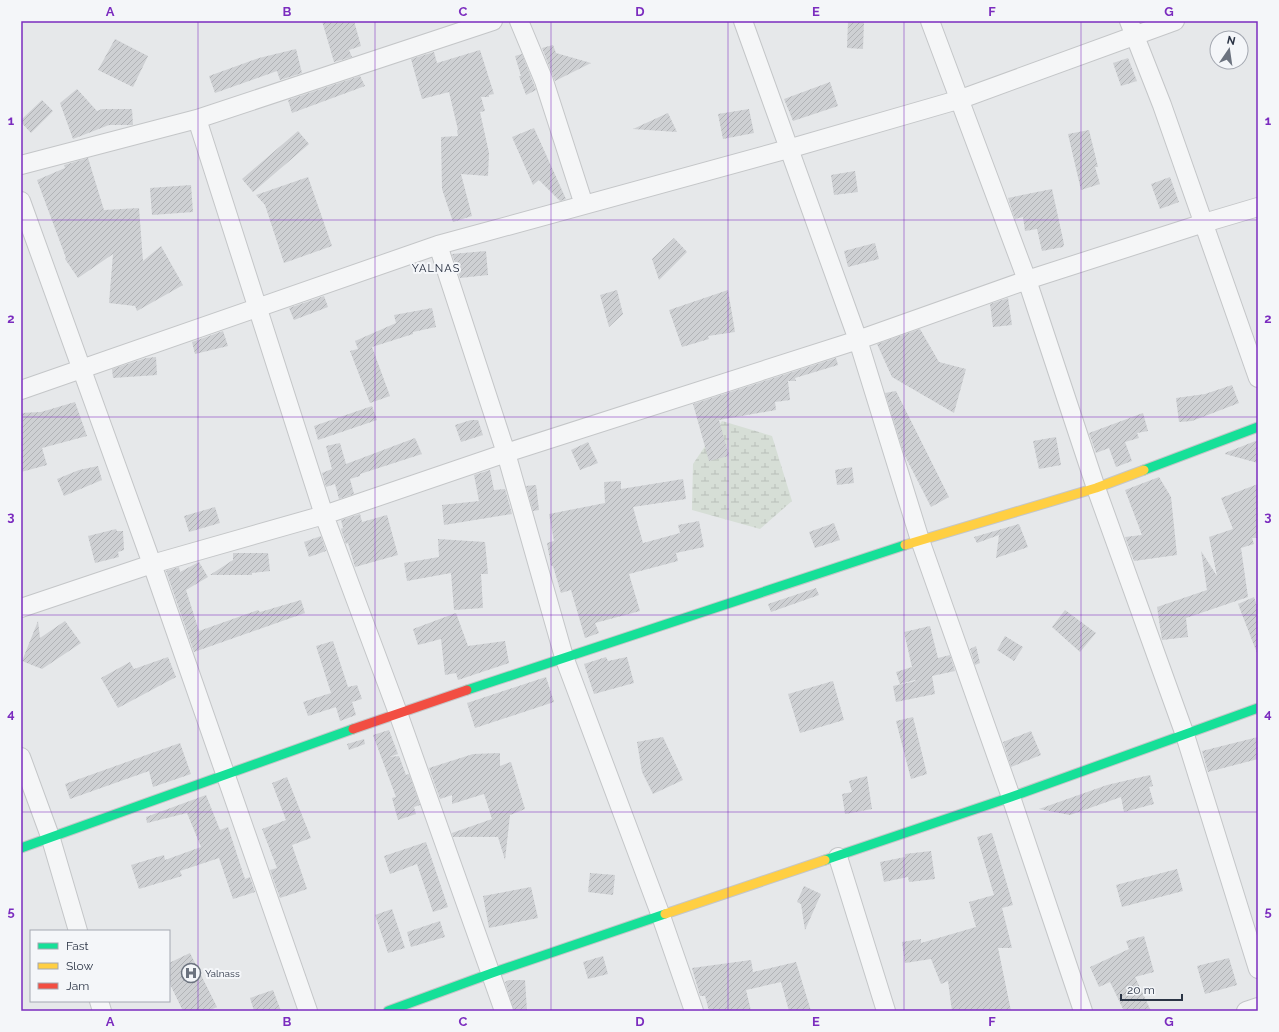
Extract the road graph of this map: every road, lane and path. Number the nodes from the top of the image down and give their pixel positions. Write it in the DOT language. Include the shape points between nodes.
graph roads {
  1 [pos="493,21"];
  2 [pos="519,21"];
  3 [pos="742,21"];
  4 [pos="930,21"];
  5 [pos="1175,21"];
  6 [pos="1133,28"];
  7 [pos="960,99"];
  8 [pos="197,119"];
  9 [pos="788,149"];
  10 [pos="21,165"];
  11 [pos="21,201"];
  12 [pos="584,205"];
  13 [pos="1258,207"];
  14 [pos="1204,222"];
  15 [pos="438,245"];
  16 [pos="1027,280"];
  17 [pos="258,309"];
  18 [pos="858,340"];
  19 [pos="83,369"];
  20 [pos="1258,378"];
  21 [pos="21,390"];
  22 [pos="1258,427"];
  23 [pos="506,453"];
  24 [pos="1096,488"];
  25 [pos="324,515"];
  26 [pos="920,540"];
  27 [pos="152,564"];
  28 [pos="21,608"];
  29 [pos="564,657"];
  30 [pos="1258,708"];
  31 [pos="398,713"];
  32 [pos="1185,734"];
  33 [pos="21,757"];
  34 [pos="226,775"];
  35 [pos="1011,797"];
  36 [pos="51,839"];
  37 [pos="21,848"];
  38 [pos="838,857"];
  39 [pos="661,916"];
  40 [pos="78,930"];
  41 [pos="1258,969"];
  42 [pos="492,973"];
  43 [pos="1258,1007"];
  44 [pos="308,1011"];
  45 [pos="388,1011"];
  46 [pos="504,1011"];
  47 [pos="694,1011"];
  48 [pos="886,1011"];
  49 [pos="1083,1011"];
  50 [pos="1246,1011"];
  1 -- 8 [label="street"];
  2 -- 12 [label="street" via="544,82"];
  3 -- 9 [label="street"];
  4 -- 7 [label="street"];
  5 -- 6 [label="street"];
  6 -- 7 [label="street"];
  6 -- 14 [label="street"];
  7 -- 9 [label="street"];
  7 -- 16 [label="street"];
  8 -- 10 [label="street"];
  8 -- 17 [label="street"];
  9 -- 12 [label="street"];
  9 -- 18 [label="street"];
  11 -- 19 [label="street"];
  12 -- 15 [label="street"];
  13 -- 14 [label="street"];
  14 -- 16 [label="street"];
  14 -- 20 [label="street"];
  15 -- 17 [label="street"];
  15 -- 23 [label="street"];
  16 -- 18 [label="street"];
  16 -- 24 [label="street"];
  17 -- 19 [label="street"];
  17 -- 25 [label="street"];
  18 -- 23 [label="street"];
  18 -- 26 [label="street"];
  19 -- 21 [label="street"];
  19 -- 27 [label="street"];
  22 -- 24 [label="street"];
  23 -- 25 [label="street"];
  23 -- 29 [label="street"];
  24 -- 26 [label="street"];
  24 -- 32 [label="street"];
  25 -- 27 [label="street"];
  25 -- 31 [label="street"];
  26 -- 29 [label="street"];
  26 -- 35 [label="street"];
  27 -- 28 [label="street"];
  27 -- 34 [label="street"];
  29 -- 31 [label="street"];
  29 -- 39 [label="street"];
  30 -- 32 [label="street"];
  31 -- 34 [label="street"];
  31 -- 42 [label="street"];
  32 -- 35 [label="street"];
  32 -- 41 [label="street"];
  33 -- 36 [label="street"];
  34 -- 36 [label="street"];
  34 -- 44 [label="street"];
  35 -- 38 [label="street"];
  35 -- 49 [label="street"];
  36 -- 37 [label="street"];
  36 -- 40 [label="street"];
  38 -- 39 [label="street"];
  38 -- 48 [label="street"];
  39 -- 42 [label="street"];
  39 -- 47 [label="street"];
  42 -- 45 [label="street"];
  42 -- 46 [label="street"];
  43 -- 50 [label="street"];
}
